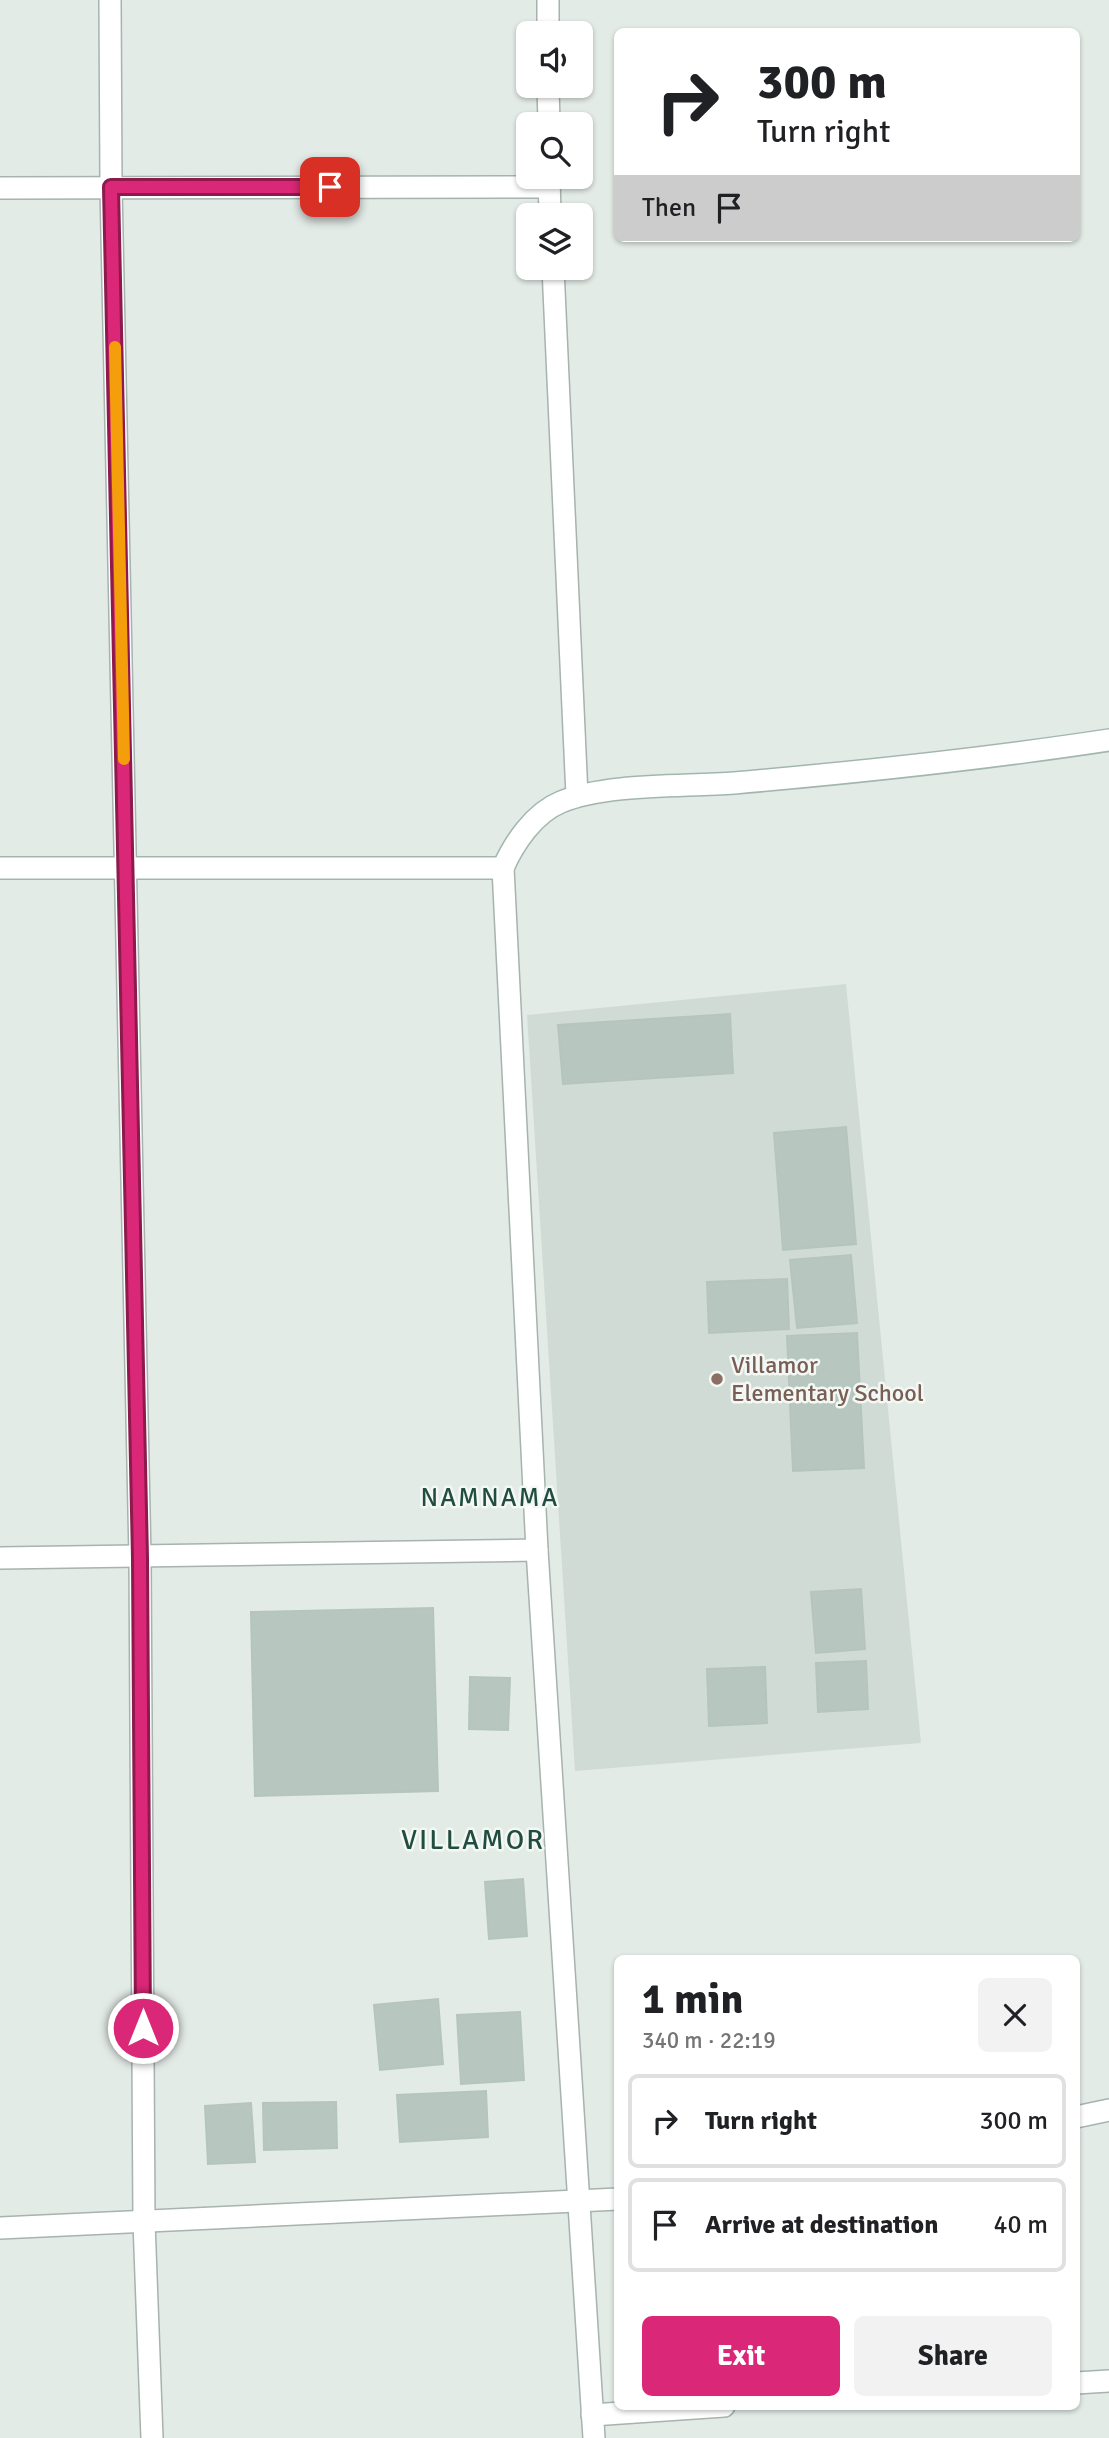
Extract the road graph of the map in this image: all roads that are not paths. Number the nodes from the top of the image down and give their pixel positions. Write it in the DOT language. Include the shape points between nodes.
graph roads {
  1 [pos="110,0"];
  2 [pos="548,0"];
  3 [pos="548,21"];
  4 [pos="516,182"];
  5 [pos="111,187"];
  6 [pos="0,188"];
  7 [pos="554,280"];
  8 [pos="1109,740"];
  9 [pos="577,796"];
  10 [pos="126,867"];
  11 [pos="0,868"];
  12 [pos="503,869"];
  13 [pos="537,1550"];
  14 [pos="0,1558"];
  15 [pos="140,1558"];
  16 [pos="1109,2110"];
  17 [pos="1080,2116"];
  18 [pos="614,2199"];
  19 [pos="580,2202"];
  20 [pos="144,2222"];
  21 [pos="0,2228"];
  22 [pos="1109,2381"];
  23 [pos="1080,2383"];
  24 [pos="665,2410"];
  25 [pos="592,2415"];
  26 [pos="152,2438"];
  27 [pos="594,2438"];
  1 -- 5 [label="street"];
  2 -- 3 [label="street"];
  4 -- 5 [label="street"];
  5 -- 6 [label="street"];
  5 -- 10 [label="street"];
  7 -- 9 [label="street"];
  8 -- 9 [label="street" via="890,769"];
  9 -- 12 [label="street" via="558,803 536,820 514,845"];
  10 -- 11 [label="street"];
  10 -- 12 [label="street"];
  10 -- 15 [label="street"];
  12 -- 13 [label="street"];
  13 -- 15 [label="street"];
  13 -- 19 [label="street"];
  14 -- 15 [label="street"];
  15 -- 20 [label="street"];
  16 -- 17 [label="street"];
  18 -- 19 [label="street"];
  19 -- 20 [label="street"];
  19 -- 25 [label="street"];
  20 -- 21 [label="street"];
  20 -- 26 [label="street"];
  22 -- 23 [label="street"];
  24 -- 25 [label="street"];
  25 -- 27 [label="street"];
}
